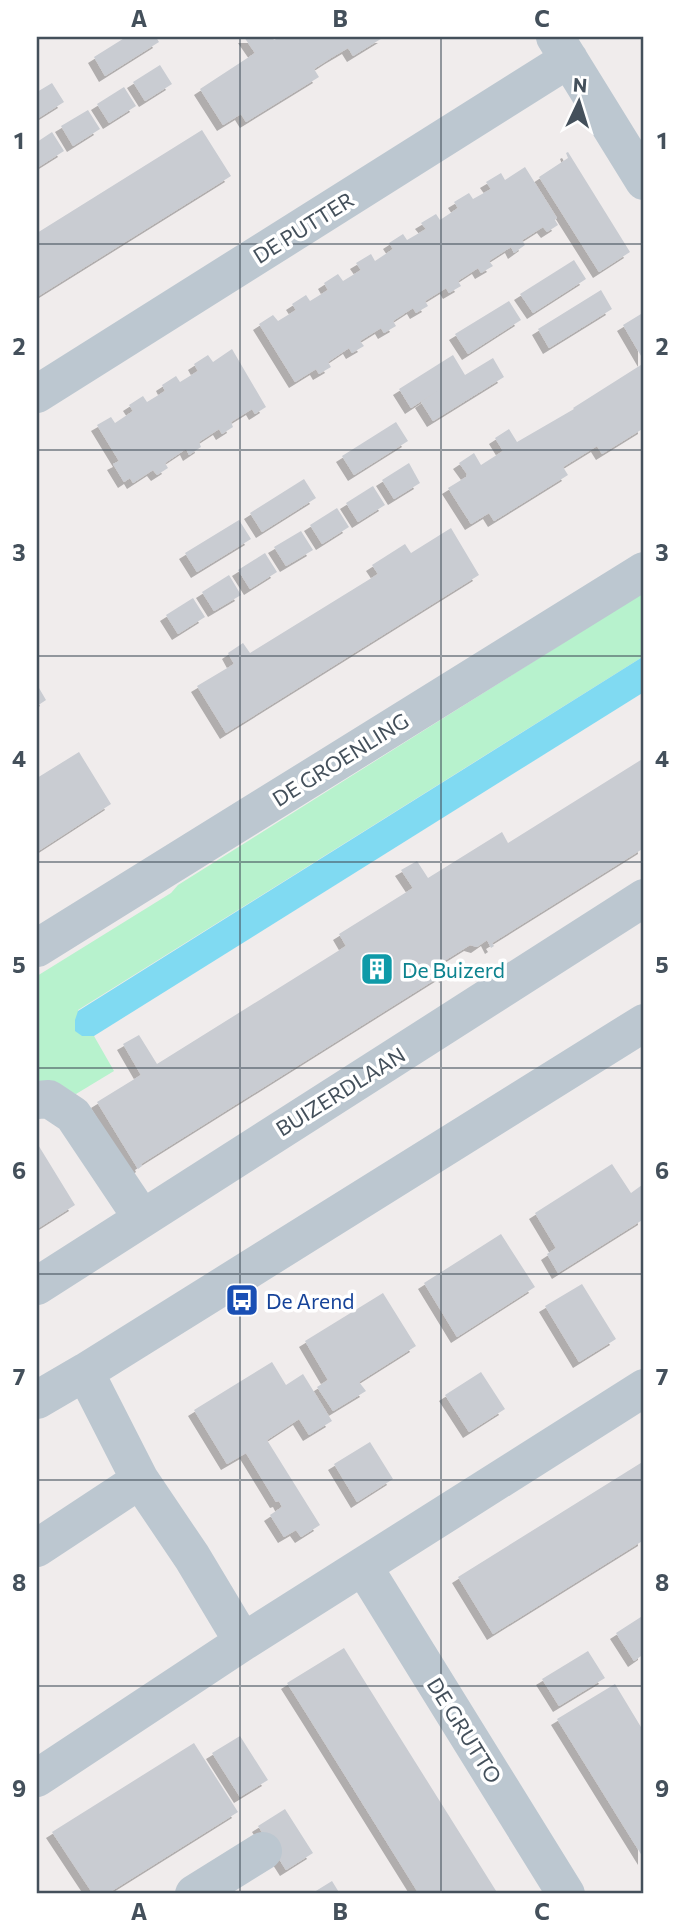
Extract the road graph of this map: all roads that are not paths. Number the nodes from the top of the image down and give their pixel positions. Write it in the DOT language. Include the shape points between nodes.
graph roads {
  1 [pos="562,48"];
  2 [pos="644,181"];
  3 [pos="37,394"];
  4 [pos="644,571"];
  5 [pos="644,898"];
  6 [pos="37,948"];
  7 [pos="644,1023"];
  8 [pos="37,1100"];
  9 [pos="142,1218"];
  10 [pos="37,1286"];
  11 [pos="85,1372"];
  12 [pos="644,1388"];
  13 [pos="37,1400"];
  14 [pos="140,1480"];
  15 [pos="37,1548"];
  16 [pos="363,1566"];
  17 [pos="243,1642"];
  18 [pos="37,1778"];
  19 [pos="264,1851"];
  20 [pos="194,1894"];
  21 [pos="566,1894"];
  1 -- 2 [label="street"];
  1 -- 3 [label="street, DE PUTTER"];
  4 -- 6 [label="street, DE GROENLING"];
  5 -- 9 [label="street, BUIZERDLAAN"];
  7 -- 11 [label="street"];
  8 -- 9 [label="street" via="49,1100 73,1115"];
  9 -- 10 [label="street, BUIZERDLAAN"];
  11 -- 13 [label="street"];
  11 -- 14 [label="street"];
  12 -- 16 [label="street"];
  14 -- 15 [label="street"];
  14 -- 17 [label="street"];
  16 -- 17 [label="street"];
  16 -- 21 [label="street, DE GRUTTO"];
  17 -- 18 [label="street"];
  19 -- 20 [label="street"];
}
